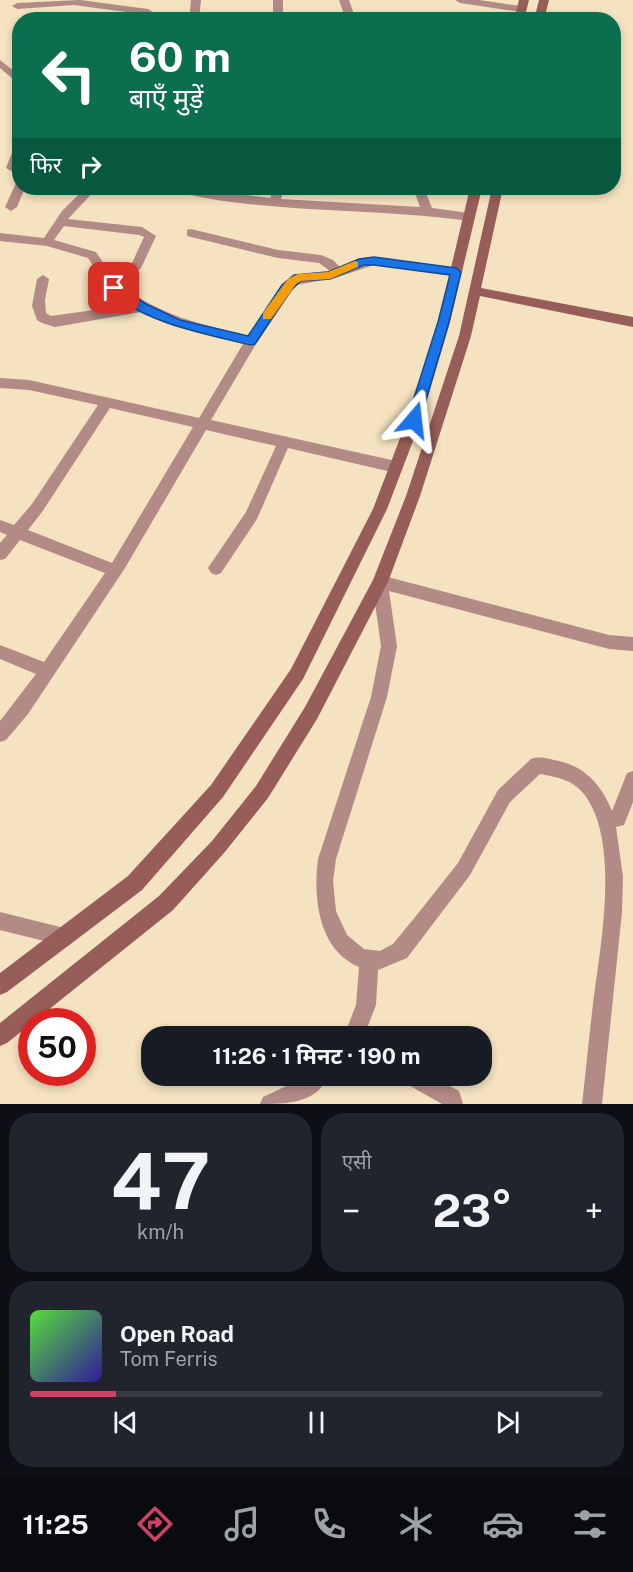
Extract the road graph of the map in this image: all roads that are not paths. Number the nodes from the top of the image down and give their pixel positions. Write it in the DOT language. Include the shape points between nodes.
graph roads {
  1 [pos="460,0"];
  2 [pos="17,6"];
  3 [pos="521,10"];
  4 [pos="125,12"];
  5 [pos="0,63"];
  6 [pos="12,74"];
  7 [pos="16,195"];
  8 [pos="85,195"];
  9 [pos="228,195"];
  10 [pos="277,195"];
  11 [pos="422,195"];
  12 [pos="475,195"];
  13 [pos="495,195"];
  14 [pos="275,202"];
  15 [pos="11,207"];
  16 [pos="428,210"];
  17 [pos="469,216"];
  18 [pos="60,222"];
  19 [pos="191,232"];
  20 [pos="0,237"];
  21 [pos="47,242"];
  22 [pos="338,272"];
  23 [pos="456,272"];
  24 [pos="43,279"];
  25 [pos="114,288"];
  26 [pos="474,291"];
  27 [pos="142,307"];
  28 [pos="633,322"];
  29 [pos="251,341"];
  30 [pos="2,385"];
  31 [pos="107,402"];
  32 [pos="201,424"];
  33 [pos="284,442"];
  34 [pos="396,467"];
  35 [pos="0,526"];
  36 [pos="18,531"];
  37 [pos="0,554"];
  38 [pos="216,568"];
  39 [pos="114,570"];
  40 [pos="380,582"];
  41 [pos="633,644"];
  42 [pos="0,652"];
  43 [pos="47,672"];
  44 [pos="0,734"];
  45 [pos="633,779"];
  46 [pos="618,819"];
  47 [pos="0,921"];
  48 [pos="64,937"];
  49 [pos="369,959"];
  50 [pos="0,985"];
  51 [pos="358,1026"];
  52 [pos="0,1036"];
  53 [pos="306,1086"];
  54 [pos="430,1086"];
  55 [pos="270,1104"];
  56 [pos="453,1104"];
  57 [pos="592,1104"];
  1 -- 3 [label="street"];
  2 -- 4 [label="street" via="74,2"];
  5 -- 6 [label="street"];
  7 -- 15 [label="street"];
  8 -- 18 [label="street"];
  9 -- 14 [label="street"];
  10 -- 14 [label="street"];
  11 -- 16 [label="street"];
  12 -- 17 [label="main road"];
  13 -- 26 [label="main road"];
  14 -- 16 [label="street"];
  16 -- 17 [label="street"];
  17 -- 23 [label="main road"];
  18 -- 21 [label="street"];
  18 -- 25 [label="street" via="142,231 150,236 137,265"];
  19 -- 22 [label="street" via="278,254 321,259"];
  20 -- 21 [label="street"];
  21 -- 25 [label="street" via="92,255"];
  22 -- 23 [label="street" via="374,261"];
  22 -- 29 [label="street" via="292,282"];
  23 -- 34 [label="main road" via="414,420"];
  24 -- 27 [label="street" via="38,311 48,321"];
  25 -- 27 [label="street"];
  26 -- 28 [label="main road"];
  26 -- 40 [label="main road" via="461,347 413,496"];
  27 -- 29 [label="street" via="177,323"];
  29 -- 32 [label="street"];
  30 -- 31 [label="street" via="29,385"];
  31 -- 32 [label="street"];
  31 -- 36 [label="street"];
  32 -- 33 [label="street"];
  32 -- 39 [label="street"];
  33 -- 34 [label="street"];
  33 -- 38 [label="street" via="252,515"];
  34 -- 48 [label="main road" via="380,509 297,674 217,791 135,883"];
  35 -- 36 [label="street"];
  36 -- 37 [label="street"];
  36 -- 39 [label="street"];
  39 -- 43 [label="street"];
  40 -- 41 [label="street" via="609,642"];
  40 -- 49 [label="street" via="389,646 379,697 327,859 324,881 327,911 340,942 360,958"];
  40 -- 52 [label="main road" via="311,713 262,792 218,847 166,903"];
  42 -- 43 [label="street"];
  43 -- 44 [label="street"];
  45 -- 46 [label="street"];
  46 -- 49 [label="street" via="604,790 583,774 558,765 537,765 504,796 464,869 400,951 381,961"];
  46 -- 57 [label="street" via="622,861"];
  47 -- 48 [label="street"];
  48 -- 50 [label="main road"];
  49 -- 51 [label="street" via="366,1005"];
  53 -- 55 [label="street"];
  54 -- 56 [label="street" via="452,1098"];
}
